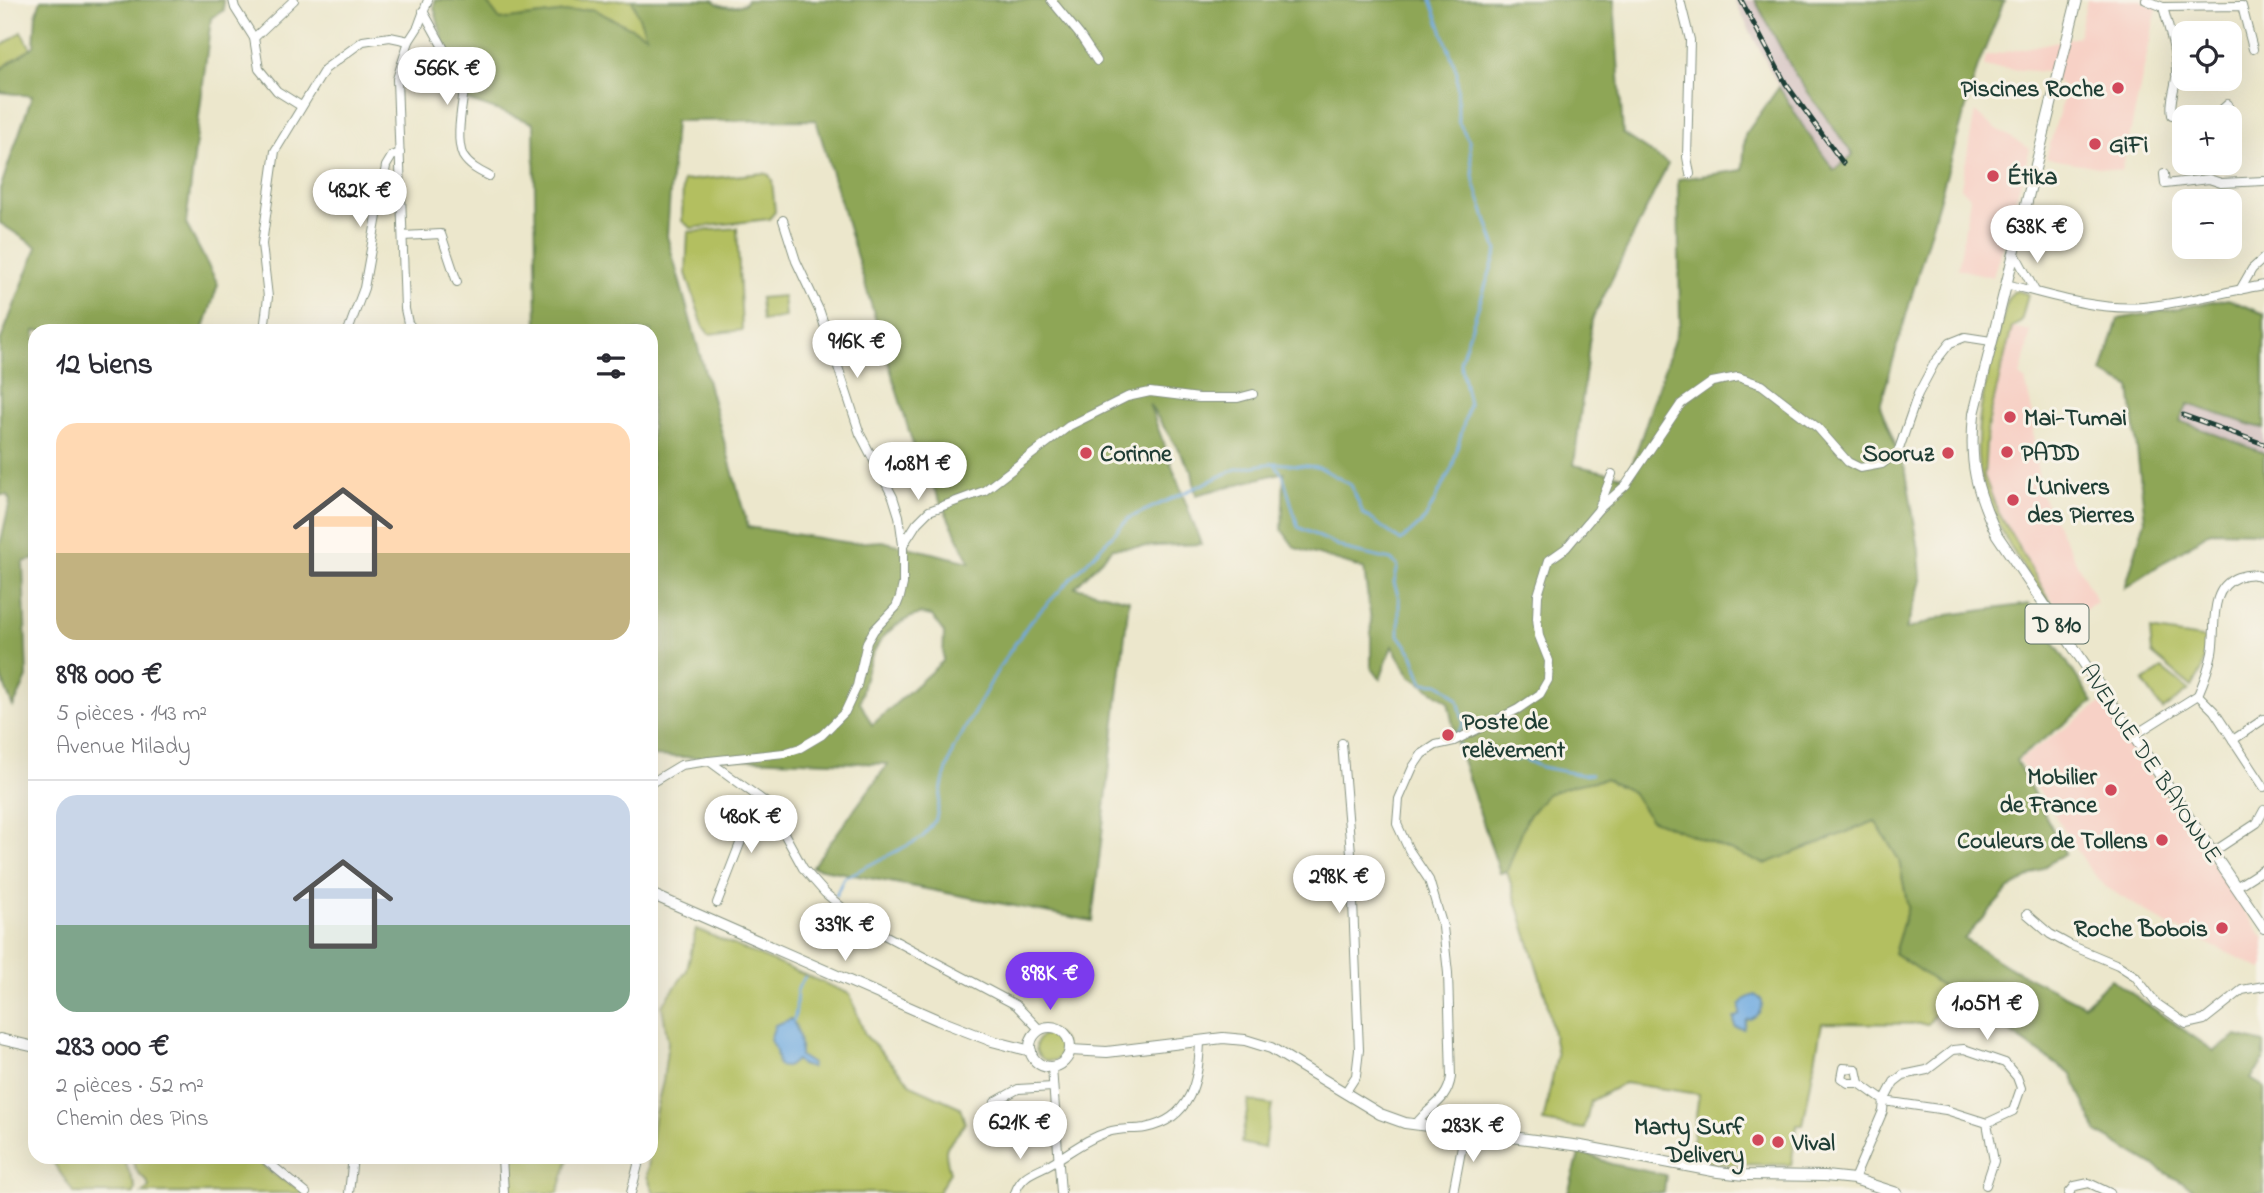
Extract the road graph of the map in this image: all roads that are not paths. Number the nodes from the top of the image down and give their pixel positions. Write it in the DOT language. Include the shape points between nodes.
graph roads {
  1 [pos="233,0"];
  2 [pos="294,0"];
  3 [pos="428,0"];
  4 [pos="1051,0"];
  5 [pos="1680,0"];
  6 [pos="2077,0"];
  7 [pos="2146,0"];
  8 [pos="2163,7"];
  9 [pos="423,12"];
  10 [pos="254,38"];
  11 [pos="409,41"];
  12 [pos="2253,49"];
  13 [pos="1097,61"];
  14 [pos="2228,104"];
  15 [pos="301,106"];
  16 [pos="400,153"];
  17 [pos="1690,174"];
  18 [pos="2164,174"];
  19 [pos="489,176"];
  20 [pos="2264,181"];
  21 [pos="783,220"];
  22 [pos="403,236"];
  23 [pos="2014,252"];
  24 [pos="2264,258"];
  25 [pos="457,282"];
  26 [pos="2006,285"];
  27 [pos="2264,285"];
  28 [pos="2240,290"];
  29 [pos="2035,291"];
  30 [pos="265,324"];
  31 [pos="351,324"];
  32 [pos="408,324"];
  33 [pos="1991,341"];
  34 [pos="1253,394"];
  35 [pos="1612,474"];
  36 [pos="1598,510"];
  37 [pos="903,545"];
  38 [pos="2264,578"];
  39 [pos="2198,695"];
  40 [pos="2264,719"];
  41 [pos="2133,736"];
  42 [pos="2233,740"];
  43 [pos="1342,743"];
  44 [pos="709,761"];
  45 [pos="658,779"];
  46 [pos="2264,787"];
  47 [pos="758,797"];
  48 [pos="2264,810"];
  49 [pos="2213,852"];
  50 [pos="2264,869"];
  51 [pos="2236,887"];
  52 [pos="658,897"];
  53 [pos="717,903"];
  54 [pos="2028,914"];
  55 [pos="2264,928"];
  56 [pos="2264,986"];
  57 [pos="1040,1030"];
  58 [pos="0,1040"];
  59 [pos="1200,1041"];
  60 [pos="28,1046"];
  61 [pos="1070,1050"];
  62 [pos="1031,1051"];
  63 [pos="1052,1067"];
  64 [pos="1859,1083"];
  65 [pos="1053,1087"];
  66 [pos="1345,1093"];
  67 [pos="1884,1101"];
  68 [pos="995,1102"];
  69 [pos="1987,1123"];
  70 [pos="1416,1124"];
  71 [pos="1465,1130"];
  72 [pos="1058,1157"];
  73 [pos="271,1164"];
  74 [pos="352,1164"];
  75 [pos="502,1164"];
  76 [pos="638,1164"];
  77 [pos="1854,1180"];
  78 [pos="1986,1185"];
  79 [pos="306,1193"];
  80 [pos="349,1193"];
  81 [pos="504,1193"];
  82 [pos="631,1193"];
  83 [pos="1015,1193"];
  84 [pos="1061,1193"];
  85 [pos="1453,1193"];
  86 [pos="1897,1193"];
  87 [pos="2069,1193"];
  88 [pos="2109,1193"];
  1 -- 10 [label="street"];
  2 -- 10 [label="street"];
  3 -- 9 [label="street"];
  4 -- 13 [label="street"];
  5 -- 17 [label="street" via="1690,40"];
  6 -- 23 [label="main road, AVENUE DE BAYONNE / D 810"];
  7 -- 8 [label="street"];
  8 -- 12 [label="street" via="2242,6"];
  8 -- 14 [label="street" via="2176,77 2169,103 2172,115 2218,113"];
  9 -- 11 [label="street"];
  9 -- 19 [label="street" via="465,79 460,135 463,155 473,168"];
  10 -- 15 [label="street" via="259,69 277,91"];
  11 -- 15 [label="street" via="390,37 363,41 325,69"];
  11 -- 16 [label="street" via="397,79"];
  15 -- 30 [label="street" via="275,151 262,244 268,297"];
  16 -- 22 [label="street"];
  16 -- 31 [label="street" via="386,166 364,288"];
  18 -- 20 [label="street" via="2165,184 2209,179 2221,183"];
  21 -- 37 [label="street" via="820,312 860,434 893,497"];
  22 -- 25 [label="street" via="441,234"];
  22 -- 32 [label="street"];
  23 -- 26 [label="main road, AVENUE DE BAYONNE / D 810"];
  23 -- 29 [label="street"];
  24 -- 28 [label="street"];
  26 -- 29 [label="street"];
  26 -- 33 [label="main road, AVENUE DE BAYONNE / D 810"];
  27 -- 28 [label="street"];
  28 -- 29 [label="street" via="2142,307 2109,306"];
  33 -- 36 [label="street" via="1965,337 1951,343 1918,394 1898,452 1882,464 1860,468 1762,385 1738,377 1713,382 1681,404 1626,485"];
  33 -- 41 [label="main road, AVENUE DE BAYONNE / D 810" via="1971,438 1982,503 1997,535"];
  34 -- 37 [label="street" via="1225,398 1150,393 1107,405 1069,426 984,491 929,511"];
  35 -- 36 [label="street"];
  36 -- 70 [label="street" via="1566,548 1549,560 1538,595 1539,636 1549,662 1548,680 1540,694 1422,754 1399,799 1397,824 1429,880 1447,947 1449,1090"];
  37 -- 44 [label="street" via="901,597 867,642 850,704 835,724 800,748 784,753"];
  38 -- 39 [label="street" via="2244,575 2222,587 2215,609 2212,655"];
  39 -- 41 [label="street"];
  39 -- 42 [label="street"];
  40 -- 42 [label="street"];
  41 -- 49 [label="main road, AVENUE DE BAYONNE / D 810"];
  42 -- 46 [label="street"];
  43 -- 66 [label="street" via="1359,1050 1356,1076"];
  44 -- 45 [label="street" via="681,765"];
  44 -- 47 [label="street"];
  47 -- 53 [label="street"];
  47 -- 57 [label="street" via="768,804 811,878 825,893 858,920 1016,1005"];
  48 -- 49 [label="street" via="2257,823"];
  49 -- 51 [label="main road, AVENUE DE BAYONNE / D 810"];
  50 -- 51 [label="street"];
  51 -- 55 [label="main road, AVENUE DE BAYONNE / D 810"];
  52 -- 62 [label="main road" via="938,1020"];
  54 -- 56 [label="street" via="2070,946 2135,976 2156,1003 2186,1024 2204,1020 2242,990"];
  57 -- 61 [label="main road" via="1052,1027 1064,1032"];
  57 -- 62 [label="main road" via="1032,1039"];
  58 -- 60 [label="main road"];
  59 -- 61 [label="main road" via="1122,1051"];
  59 -- 66 [label="main road" via="1231,1038 1261,1045"];
  59 -- 72 [label="street" via="1196,1077 1184,1107 1157,1125 1108,1132"];
  61 -- 63 [label="main road" via="1064,1061"];
  62 -- 63 [label="main road" via="1041,1064"];
  63 -- 65 [label="street"];
  64 -- 67 [label="street"];
  65 -- 68 [label="street" via="1018,1089"];
  65 -- 72 [label="street"];
  66 -- 70 [label="main road" via="1380,1114"];
  67 -- 69 [label="street" via="1946,1110"];
  67 -- 69 [label="street" via="1903,1075 1927,1070 1953,1050 1964,1049 2005,1063 2021,1088 2013,1111"];
  67 -- 77 [label="street"];
  69 -- 78 [label="street" via="1994,1161"];
  70 -- 71 [label="main road"];
  71 -- 77 [label="main road" via="1718,1172"];
  71 -- 85 [label="street"];
  72 -- 83 [label="street" via="1029,1173"];
  72 -- 84 [label="street"];
  73 -- 79 [label="street"];
  74 -- 80 [label="street"];
  75 -- 81 [label="street"];
  76 -- 82 [label="street"];
  77 -- 86 [label="main road"];
  87 -- 88 [label="street" via="2075,1186 2089,1183"];
}
